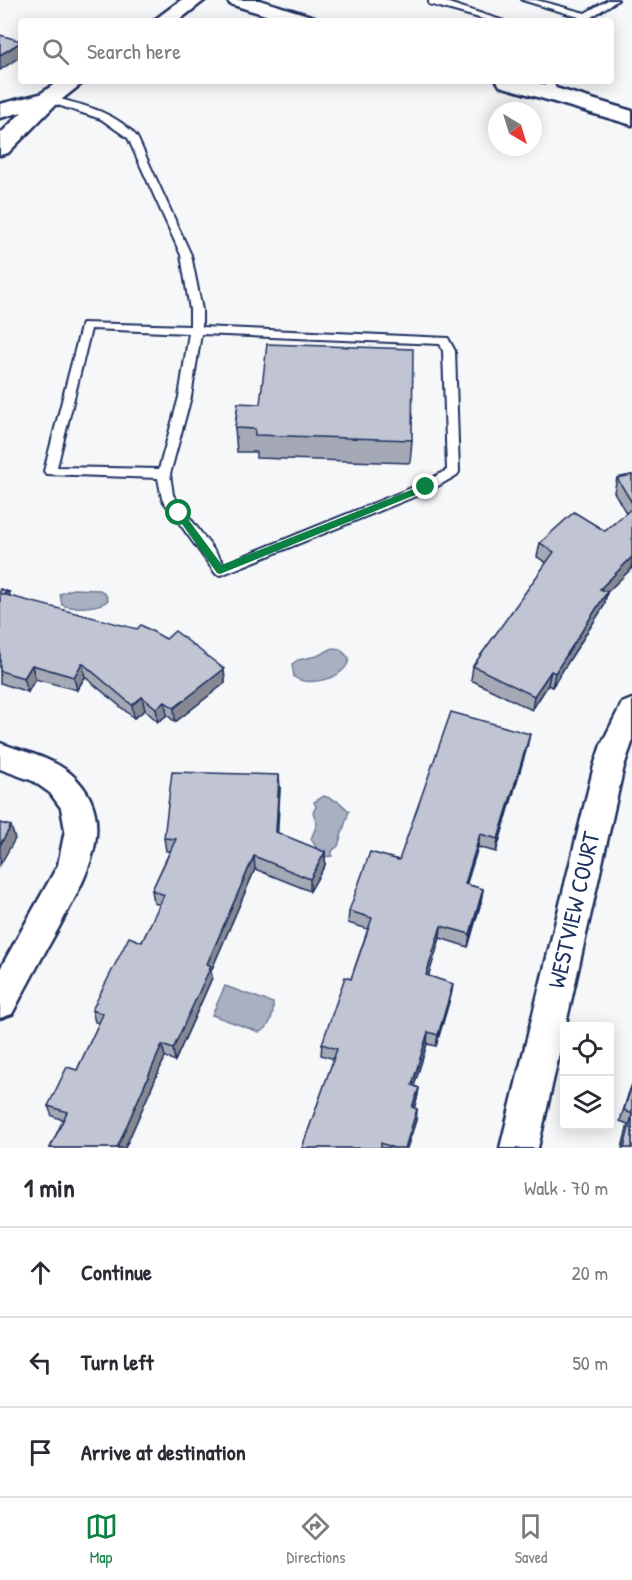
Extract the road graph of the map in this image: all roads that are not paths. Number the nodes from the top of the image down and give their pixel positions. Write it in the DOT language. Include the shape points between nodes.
graph roads {
  1 [pos="195,0"];
  2 [pos="237,0"];
  3 [pos="435,0"];
  4 [pos="614,0"];
  5 [pos="532,1"];
  6 [pos="168,18"];
  7 [pos="297,18"];
  8 [pos="489,18"];
  9 [pos="582,18"];
  10 [pos="70,84"];
  11 [pos="526,84"];
  12 [pos="551,88"];
  13 [pos="48,99"];
  14 [pos="0,111"];
  15 [pos="632,118"];
  16 [pos="0,148"];
  17 [pos="196,328"];
  18 [pos="164,474"];
  19 [pos="632,711"];
  20 [pos="0,756"];
  21 [pos="0,1002"];
  22 [pos="519,1148"];
  1 -- 6 [label="street"];
  2 -- 7 [label="street"];
  3 -- 8 [label="lane" via="432,2"];
  4 -- 9 [label="lane"];
  5 -- 9 [label="lane"];
  10 -- 13 [label="street"];
  11 -- 12 [label="street"];
  12 -- 15 [label="street"];
  13 -- 14 [label="street"];
  13 -- 16 [label="street"];
  13 -- 17 [label="lane" via="115,122 132,137 186,255"];
  17 -- 18 [label="lane" via="185,397"];
  17 -- 18 [label="lane" via="86,325 50,471"];
  17 -- 18 [label="lane" via="444,341 449,351 453,472 426,487 220,570 167,496"];
  19 -- 22 [label="street, WESTVIEW COURT" via="609,766"];
  20 -- 21 [label="street" via="48,774 72,795 82,828 72,870"];
}
